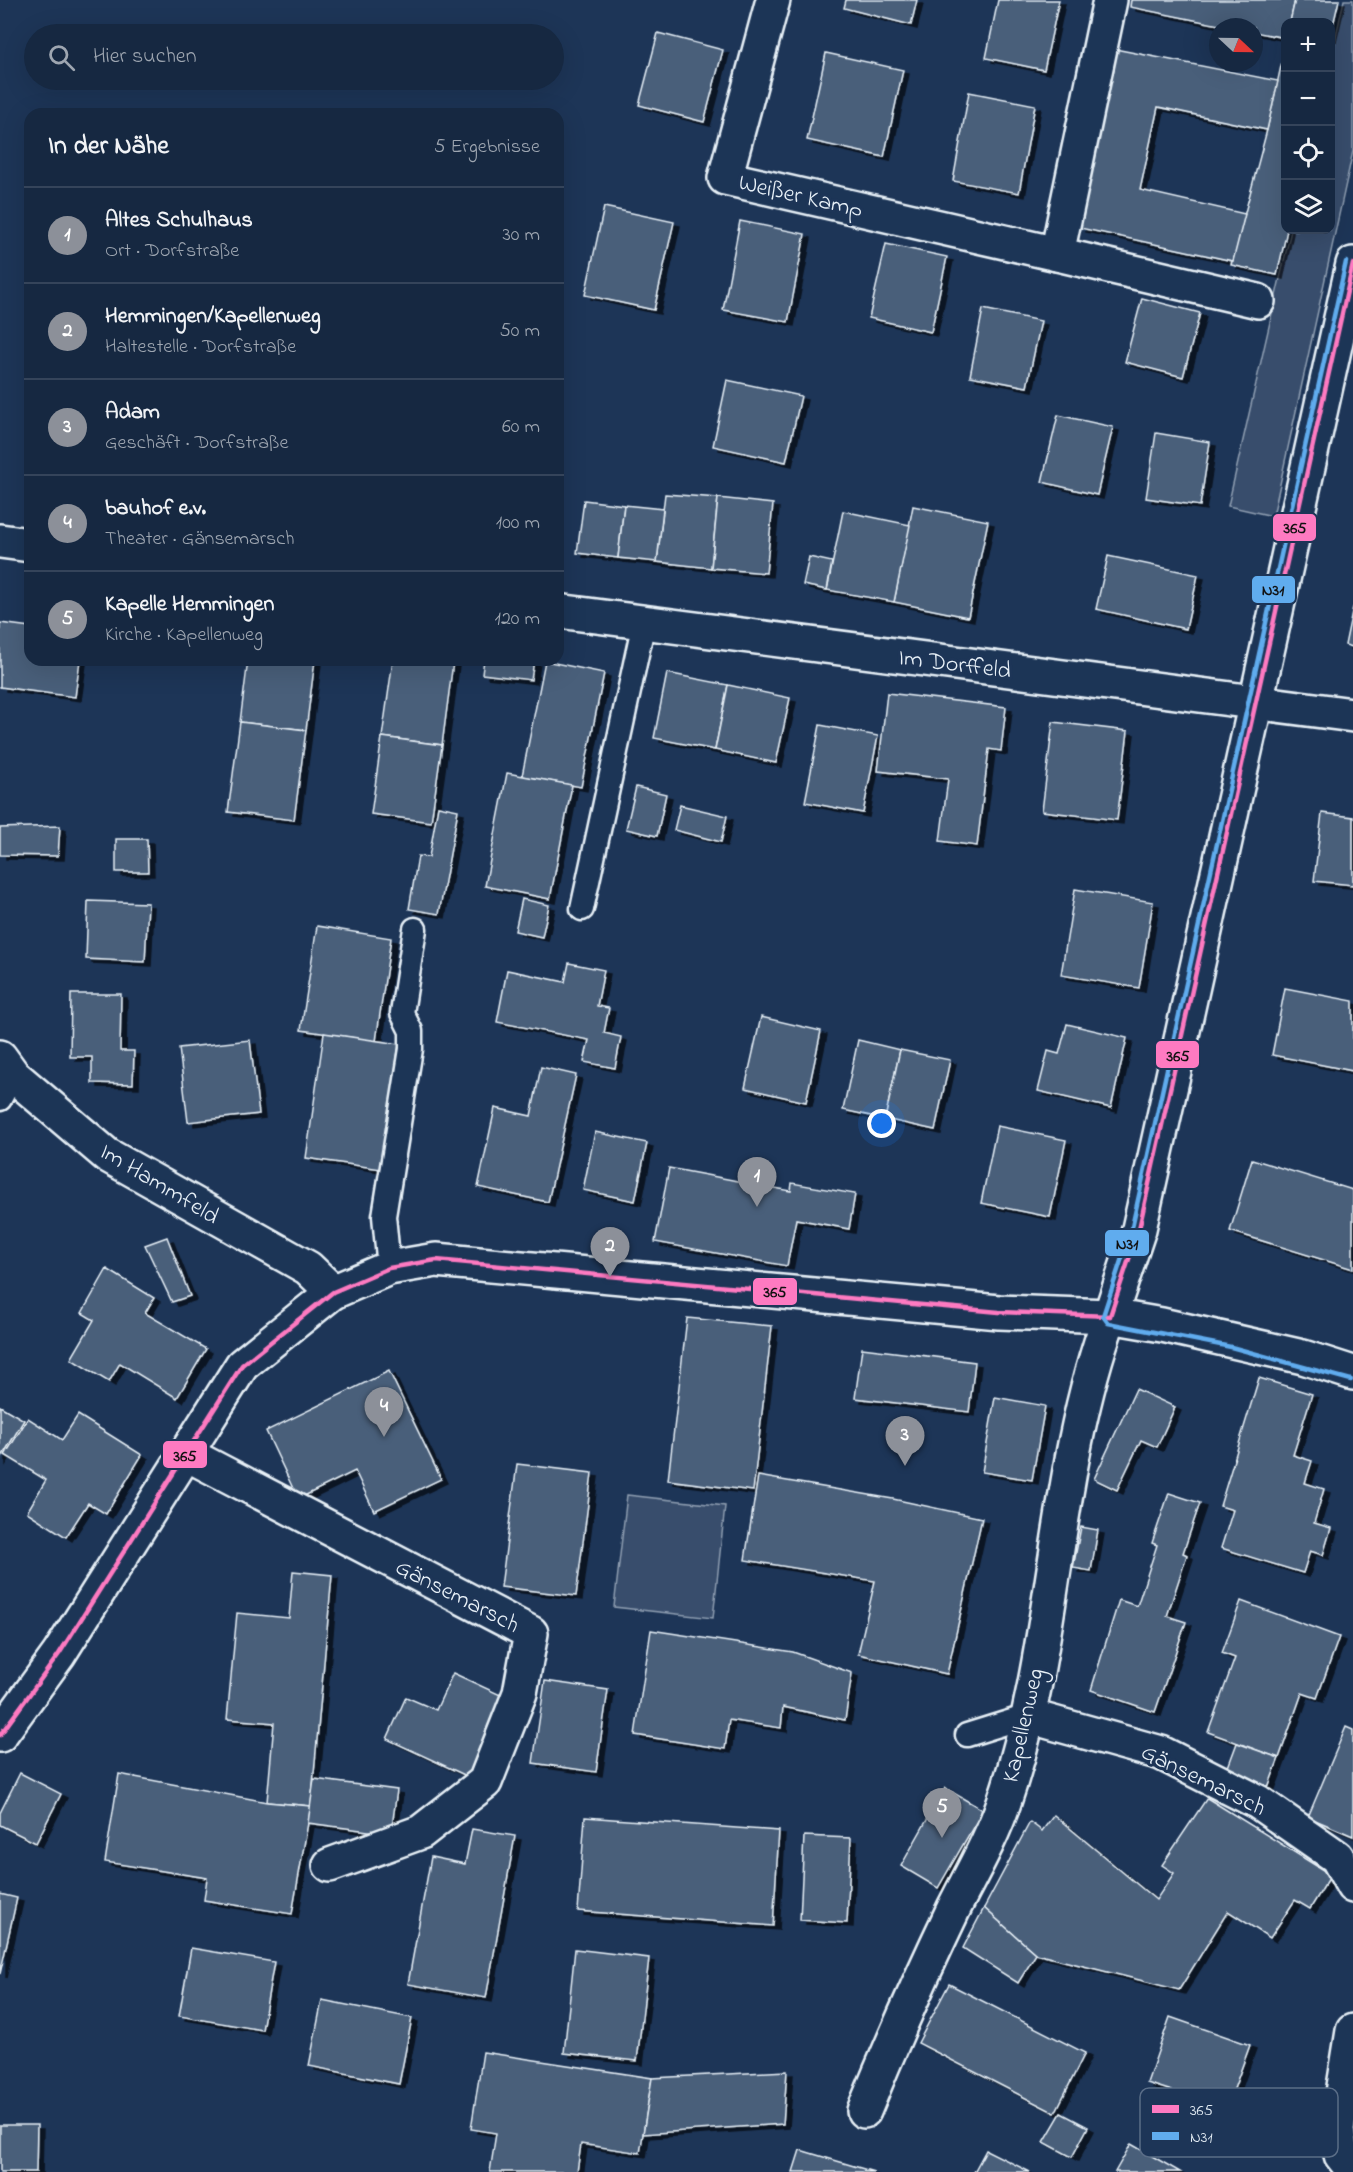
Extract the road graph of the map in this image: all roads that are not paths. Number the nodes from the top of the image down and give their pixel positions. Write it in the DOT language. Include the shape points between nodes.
graph roads {
  1 [pos="773,0"];
  2 [pos="1110,0"];
  3 [pos="1057,254"];
  4 [pos="1353,264"];
  5 [pos="1258,301"];
  6 [pos="0,541"];
  7 [pos="24,544"];
  8 [pos="564,612"];
  9 [pos="644,622"];
  10 [pos="1256,703"];
  11 [pos="1353,715"];
  12 [pos="582,909"];
  13 [pos="415,929"];
  14 [pos="4,1077"];
  15 [pos="389,1268"];
  16 [pos="333,1292"];
  17 [pos="1110,1316"];
  18 [pos="1353,1373"];
  19 [pos="185,1453"];
  20 [pos="1028,1716"];
  21 [pos="0,1735"];
  22 [pos="966,1735"];
  23 [pos="330,1865"];
  24 [pos="1353,1886"];
  25 [pos="1353,2031"];
  26 [pos="864,2111"];
  27 [pos="1338,2124"];
  28 [pos="1338,2136"];
  29 [pos="1353,2170"];
  1 -- 3 [label="street, Weißer Kamp" via="725,178"];
  2 -- 3 [label="street"];
  3 -- 5 [label="street, Weißer Kamp"];
  4 -- 10 [label="street, Kapellenweg"];
  6 -- 7 [label="street"];
  8 -- 9 [label="street, Im Dorffeld"];
  9 -- 10 [label="street, Im Dorffeld"];
  9 -- 12 [label="lane"];
  10 -- 11 [label="street, Im Dorffeld"];
  10 -- 17 [label="street, Kapellenweg" via="1139,1229"];
  13 -- 15 [label="lane" via="402,1013 411,1032 411,1049 384,1216"];
  14 -- 16 [label="street, Im Hammfeld" via="107,1155 308,1268"];
  15 -- 16 [label="street"];
  15 -- 17 [label="street" via="436,1260 987,1311"];
  16 -- 19 [label="street" via="242,1365"];
  17 -- 18 [label="street" via="1303,1357"];
  17 -- 20 [label="street, Kapellenweg" via="1080,1414"];
  19 -- 21 [label="street" via="59,1654"];
  19 -- 23 [label="street, Gänsemarsch" via="531,1633 520,1693 485,1782 421,1832"];
  20 -- 22 [label="lane"];
  20 -- 24 [label="street, Gänsemarsch" via="1161,1753 1258,1802 1337,1857"];
  20 -- 26 [label="street, Kapellenweg" via="1004,1803 900,2023"];
  25 -- 27 [label="street"];
  28 -- 29 [label="street" via="1341,2156"];
}
